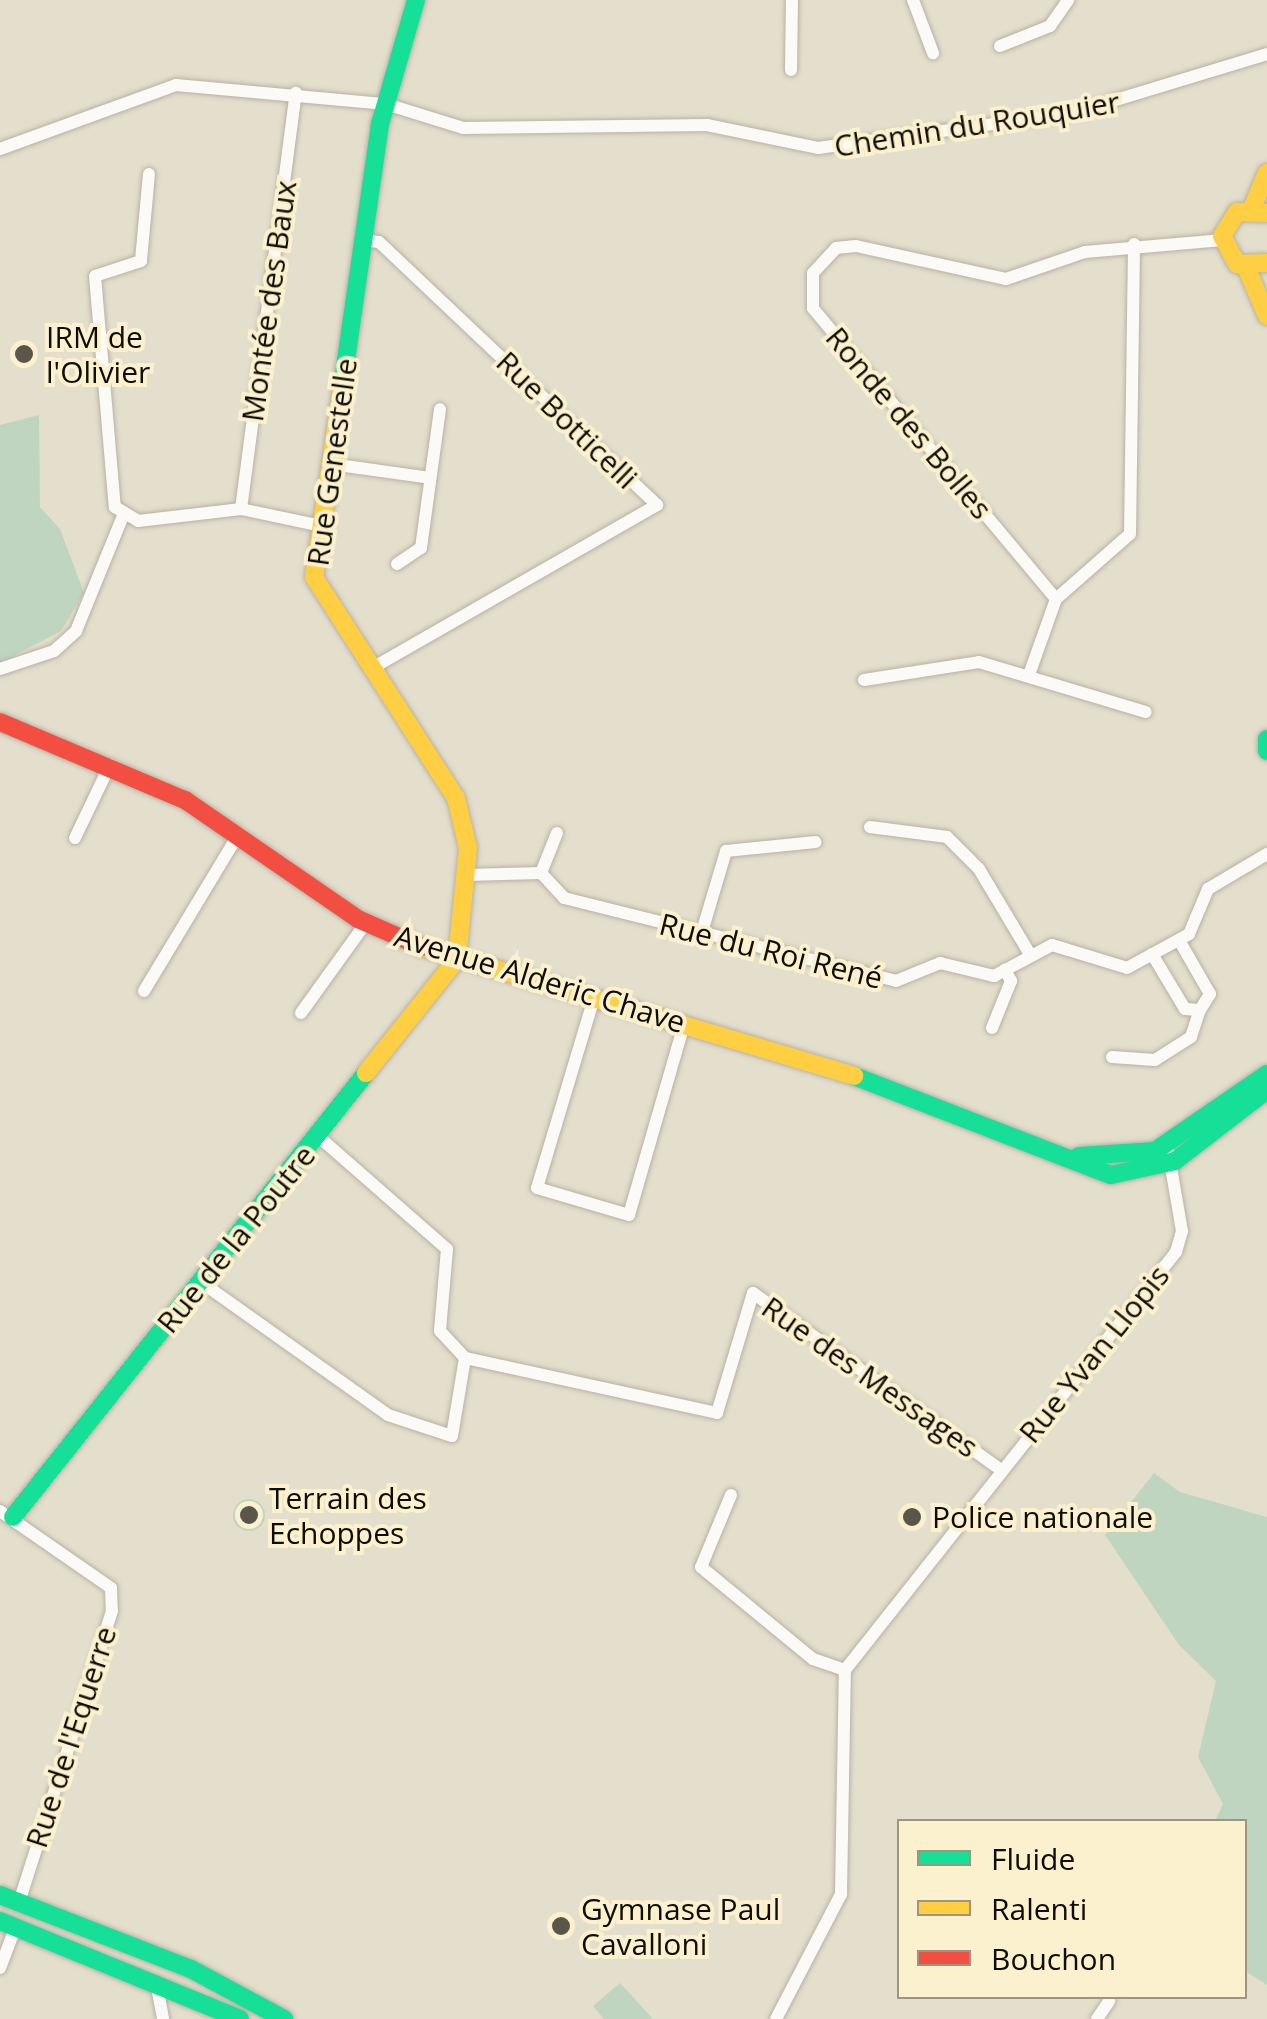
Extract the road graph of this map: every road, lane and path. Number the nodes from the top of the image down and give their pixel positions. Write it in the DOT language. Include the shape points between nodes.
graph roads {
  1 [pos="416,0"];
  2 [pos="792,0"];
  3 [pos="913,0"];
  4 [pos="1068,0"];
  5 [pos="1000,46"];
  6 [pos="933,53"];
  7 [pos="1267,54"];
  8 [pos="790,70"];
  9 [pos="296,94"];
  10 [pos="386,104"];
  11 [pos="0,149"];
  12 [pos="149,174"];
  13 [pos="1267,174"];
  14 [pos="1259,211"];
  15 [pos="364,240"];
  16 [pos="1222,240"];
  17 [pos="1134,244"];
  18 [pos="1267,263"];
  19 [pos="1246,267"];
  20 [pos="1267,316"];
  21 [pos="440,408"];
  22 [pos="331,464"];
  23 [pos="430,478"];
  24 [pos="241,509"];
  25 [pos="123,516"];
  26 [pos="322,526"];
  27 [pos="396,564"];
  28 [pos="1056,599"];
  29 [pos="372,668"];
  30 [pos="0,669"];
  31 [pos="1030,672"];
  32 [pos="864,680"];
  33 [pos="1146,712"];
  34 [pos="0,722"];
  35 [pos="1267,739"];
  36 [pos="1267,751"];
  37 [pos="110,765"];
  38 [pos="870,826"];
  39 [pos="558,833"];
  40 [pos="238,835"];
  41 [pos="75,838"];
  42 [pos="816,842"];
  43 [pos="1267,854"];
  44 [pos="541,873"];
  45 [pos="466,876"];
  46 [pos="366,923"];
  47 [pos="701,935"];
  48 [pos="1179,940"];
  49 [pos="1152,954"];
  50 [pos="1031,956"];
  51 [pos="457,959"];
  52 [pos="1005,970"];
  53 [pos="144,991"];
  54 [pos="594,998"];
  55 [pos="1200,1010"];
  56 [pos="301,1013"];
  57 [pos="684,1024"];
  58 [pos="992,1028"];
  59 [pos="1112,1057"];
  60 [pos="1267,1074"];
  61 [pos="1267,1090"];
  62 [pos="319,1137"];
  63 [pos="1171,1153"];
  64 [pos="201,1282"];
  65 [pos="465,1358"];
  66 [pos="1001,1470"];
  67 [pos="731,1495"];
  68 [pos="6,1514"];
  69 [pos="844,1670"];
  70 [pos="0,1895"];
  71 [pos="20,1900"];
  72 [pos="8,1924"];
  73 [pos="0,1968"];
  74 [pos="156,1979"];
  75 [pos="1109,2001"];
  76 [pos="163,2019"];
  77 [pos="240,2019"];
  78 [pos="284,2019"];
  79 [pos="776,2019"];
  80 [pos="1097,2019"];
  1 -- 10 [label="street, Rue Genestelle"];
  2 -- 8 [label="street"];
  3 -- 6 [label="street"];
  4 -- 5 [label="street" via="1050,26"];
  7 -- 10 [label="street, Chemin du Rouquier" via="1073,113 818,148 707,126 464,128"];
  9 -- 10 [label="street, Chemin du Rouquier"];
  9 -- 11 [label="street, Chemin du Rouquier" via="176,85"];
  9 -- 24 [label="street, Montée des Baux"];
  10 -- 15 [label="street, Rue Genestelle"];
  12 -- 25 [label="street" via="141,261 95,276 110,492"];
  13 -- 14 [label="street"];
  14 -- 16 [label="street" via="1228,220"];
  15 -- 22 [label="street, Rue Genestelle"];
  15 -- 29 [label="street, Rue Botticelli" via="379,242 657,506"];
  16 -- 17 [label="street, Ronde des Bolles"];
  16 -- 19 [label="street"];
  17 -- 28 [label="street" via="1134,517 1122,545"];
  17 -- 28 [label="street, Ronde des Bolles" via="1006,280 836,248 809,288 812,308"];
  18 -- 19 [label="street"];
  19 -- 20 [label="street"];
  21 -- 23 [label="street"];
  22 -- 23 [label="street"];
  22 -- 26 [label="street, Rue Genestelle"];
  23 -- 27 [label="street" via="421,548"];
  24 -- 25 [label="street"];
  24 -- 26 [label="street"];
  25 -- 30 [label="street" via="76,631 54,651"];
  26 -- 29 [label="street, Rue Genestelle" via="314,577"];
  28 -- 31 [label="street"];
  29 -- 45 [label="street, Rue Genestelle" via="456,798"];
  31 -- 32 [label="street" via="963,661"];
  31 -- 33 [label="street"];
  34 -- 37 [label="street, Avenue Alderic Chave"];
  35 -- 36 [label="street"];
  37 -- 40 [label="street, Avenue Alderic Chave"];
  37 -- 41 [label="street"];
  38 -- 50 [label="street" via="947,838 979,869"];
  39 -- 44 [label="street"];
  40 -- 46 [label="street, Avenue Alderic Chave"];
  40 -- 53 [label="street"];
  42 -- 47 [label="street" via="726,851"];
  43 -- 48 [label="street" via="1208,889"];
  44 -- 45 [label="street"];
  44 -- 47 [label="street, Rue du Roi René" via="564,898"];
  45 -- 51 [label="street, Rue Genestelle"];
  46 -- 51 [label="street, Avenue Alderic Chave"];
  46 -- 56 [label="street"];
  47 -- 52 [label="street, Rue du Roi René" via="864,980 896,981 940,963 994,976"];
  48 -- 49 [label="street"];
  48 -- 55 [label="street" via="1210,994"];
  49 -- 50 [label="street" via="1128,968 1052,945"];
  49 -- 55 [label="street" via="1185,1008"];
  50 -- 52 [label="street"];
  51 -- 54 [label="street, Avenue Alderic Chave"];
  51 -- 62 [label="street, Rue de la Poutre"];
  52 -- 58 [label="street" via="1011,981"];
  54 -- 57 [label="street, Avenue Alderic Chave"];
  54 -- 57 [label="street" via="537,1188 629,1215"];
  55 -- 59 [label="street" via="1190,1037 1155,1060"];
  57 -- 63 [label="street, Avenue Alderic Chave" via="881,1084 1111,1175"];
  60 -- 63 [label="street, Avenue Alderic Chave"];
  61 -- 63 [label="street, Avenue Alderic Chave"];
  62 -- 64 [label="street, Rue de la Poutre"];
  62 -- 65 [label="street" via="447,1249 440,1332"];
  63 -- 66 [label="street, Rue Yvan Llopis" via="1176,1252"];
  64 -- 65 [label="street" via="388,1414 452,1436"];
  64 -- 68 [label="street, Rue de la Poutre"];
  65 -- 66 [label="street, Rue des Messages" via="700,1417 717,1413 753,1294"];
  66 -- 69 [label="street, Rue Yvan Llopis"];
  67 -- 69 [label="street" via="701,1566 813,1659"];
  68 -- 71 [label="street, Rue de l'Equerre" via="114,1586 112,1611"];
  69 -- 79 [label="street" via="841,1894"];
  70 -- 71 [label="street"];
  71 -- 78 [label="street" via="192,1969"];
  72 -- 73 [label="street"];
  72 -- 74 [label="street"];
  74 -- 76 [label="street"];
  74 -- 77 [label="street"];
  75 -- 80 [label="street"];
}
